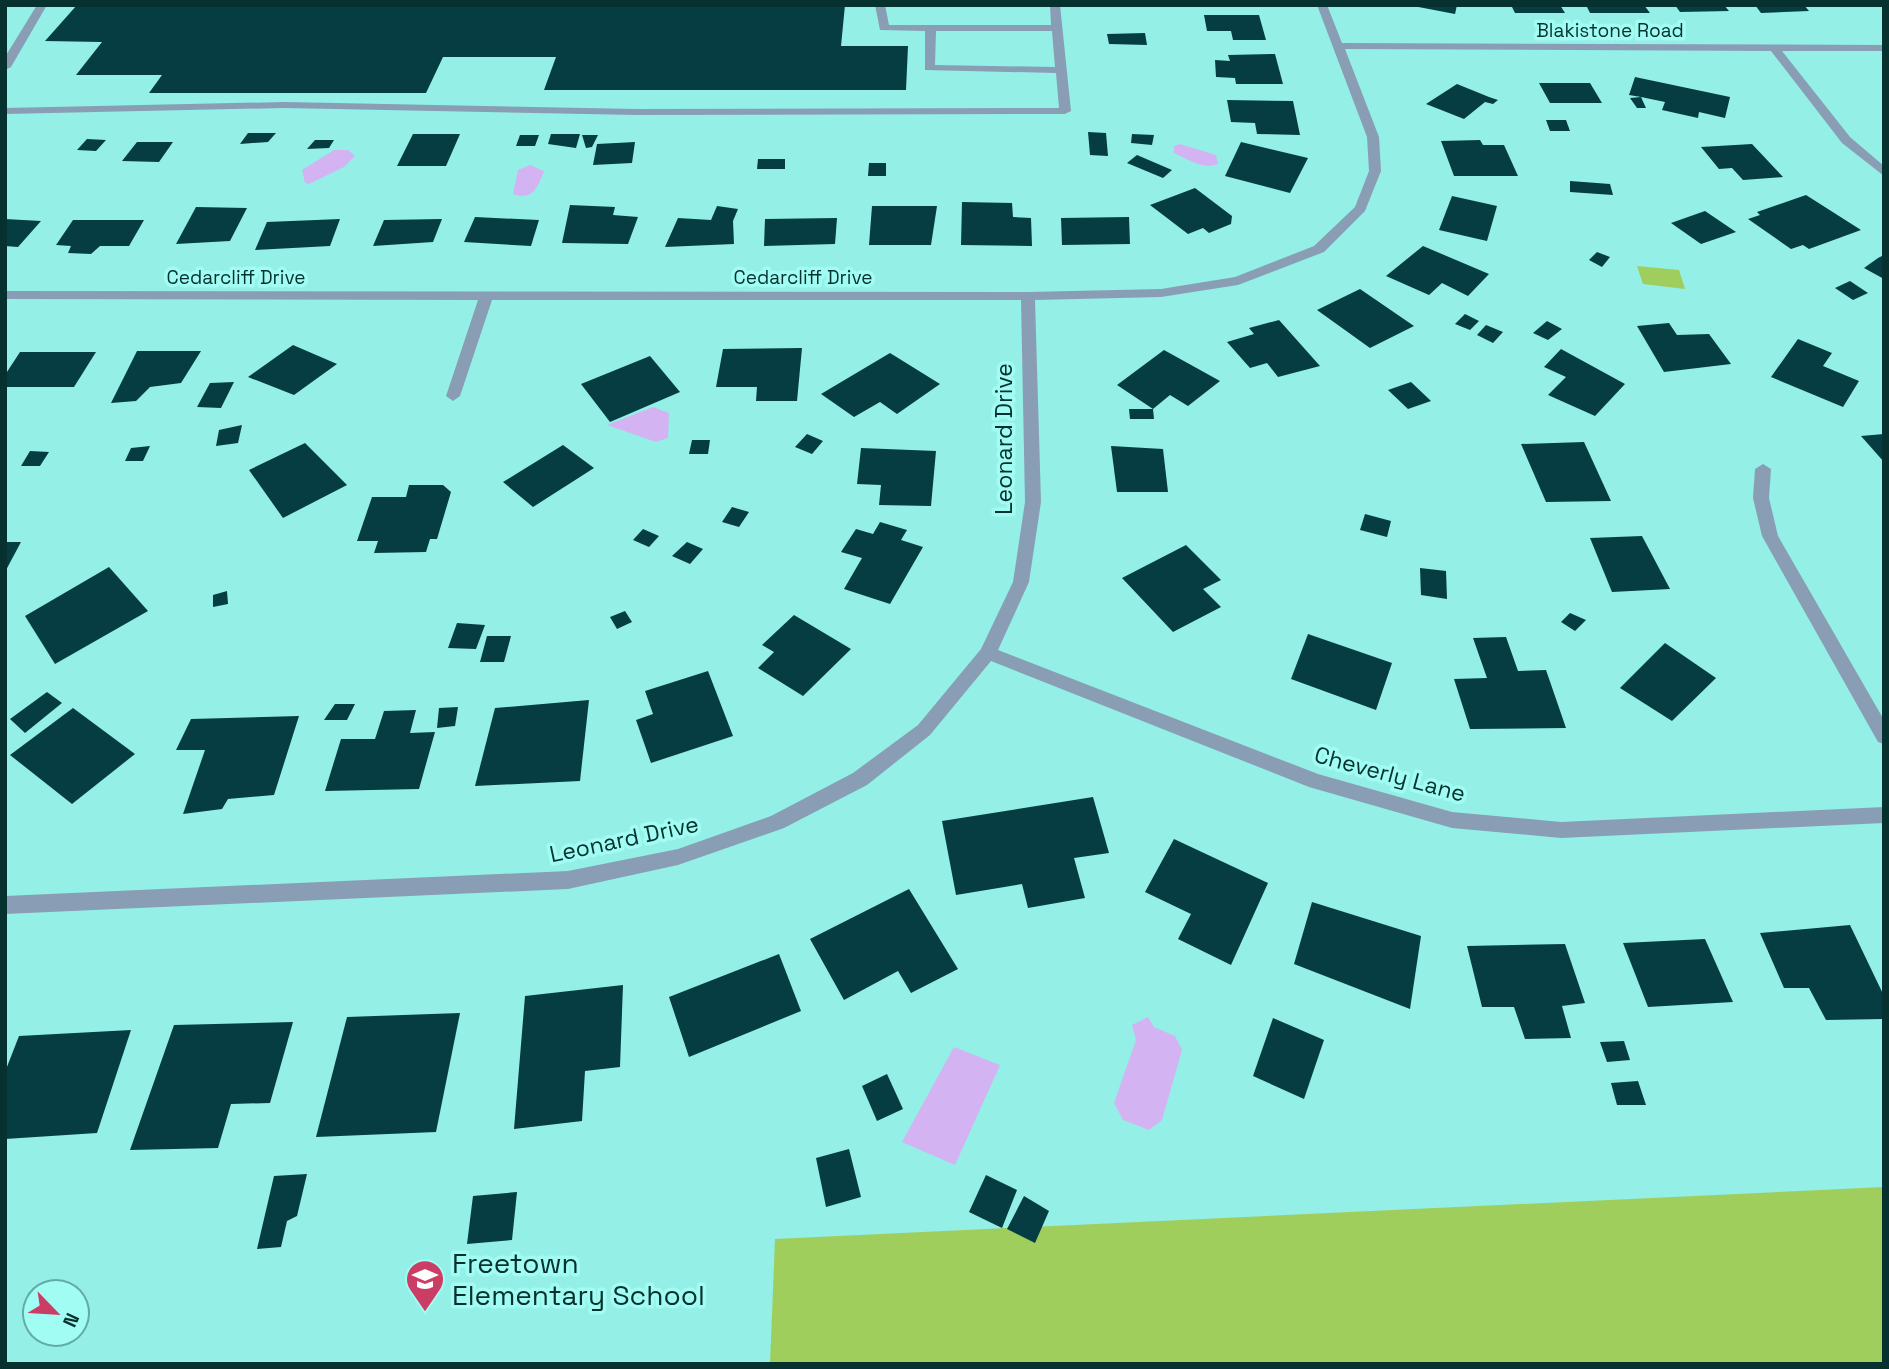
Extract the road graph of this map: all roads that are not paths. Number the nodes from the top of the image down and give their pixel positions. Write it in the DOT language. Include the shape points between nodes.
graph roads {
  1 [pos="42,5"];
  2 [pos="880,5"];
  3 [pos="1055,5"];
  4 [pos="1322,5"];
  5 [pos="931,28"];
  6 [pos="1057,28"];
  7 [pos="1336,46"];
  8 [pos="1884,48"];
  9 [pos="1775,49"];
  10 [pos="5,67"];
  11 [pos="1061,69"];
  12 [pos="5,111"];
  13 [pos="1884,172"];
  14 [pos="5,295"];
  15 [pos="486,296"];
  16 [pos="1028,296"];
  17 [pos="453,397"];
  18 [pos="1763,469"];
  19 [pos="988,653"];
  20 [pos="1884,737"];
  21 [pos="1884,815"];
  22 [pos="5,905"];
  1 -- 10 [label="street"];
  2 -- 5 [label="street" via="884,28"];
  3 -- 6 [label="street"];
  4 -- 7 [label="street, Cedarcliff Drive"];
  5 -- 6 [label="street"];
  5 -- 11 [label="street" via="929,68"];
  6 -- 11 [label="street"];
  7 -- 9 [label="street, Blakistone Road"];
  7 -- 16 [label="street, Cedarcliff Drive" via="1373,137 1375,171 1361,208 1320,249 1225,283 1161,293"];
  8 -- 9 [label="street, Blakistone Road"];
  9 -- 13 [label="street" via="1846,140"];
  11 -- 12 [label="street" via="1065,111 285,105"];
  14 -- 15 [label="street, Cedarcliff Drive"];
  15 -- 16 [label="street, Cedarcliff Drive"];
  15 -- 17 [label="street"];
  16 -- 19 [label="street, Leonard Drive" via="1032,502 1021,582"];
  18 -- 20 [label="street" via="1761,498 1770,536"];
  19 -- 21 [label="street, Cheverly Lane" via="1316,781 1452,820 1561,830"];
  19 -- 22 [label="street, Leonard Drive" via="924,730 860,779 777,822 678,858 568,880"];
}
